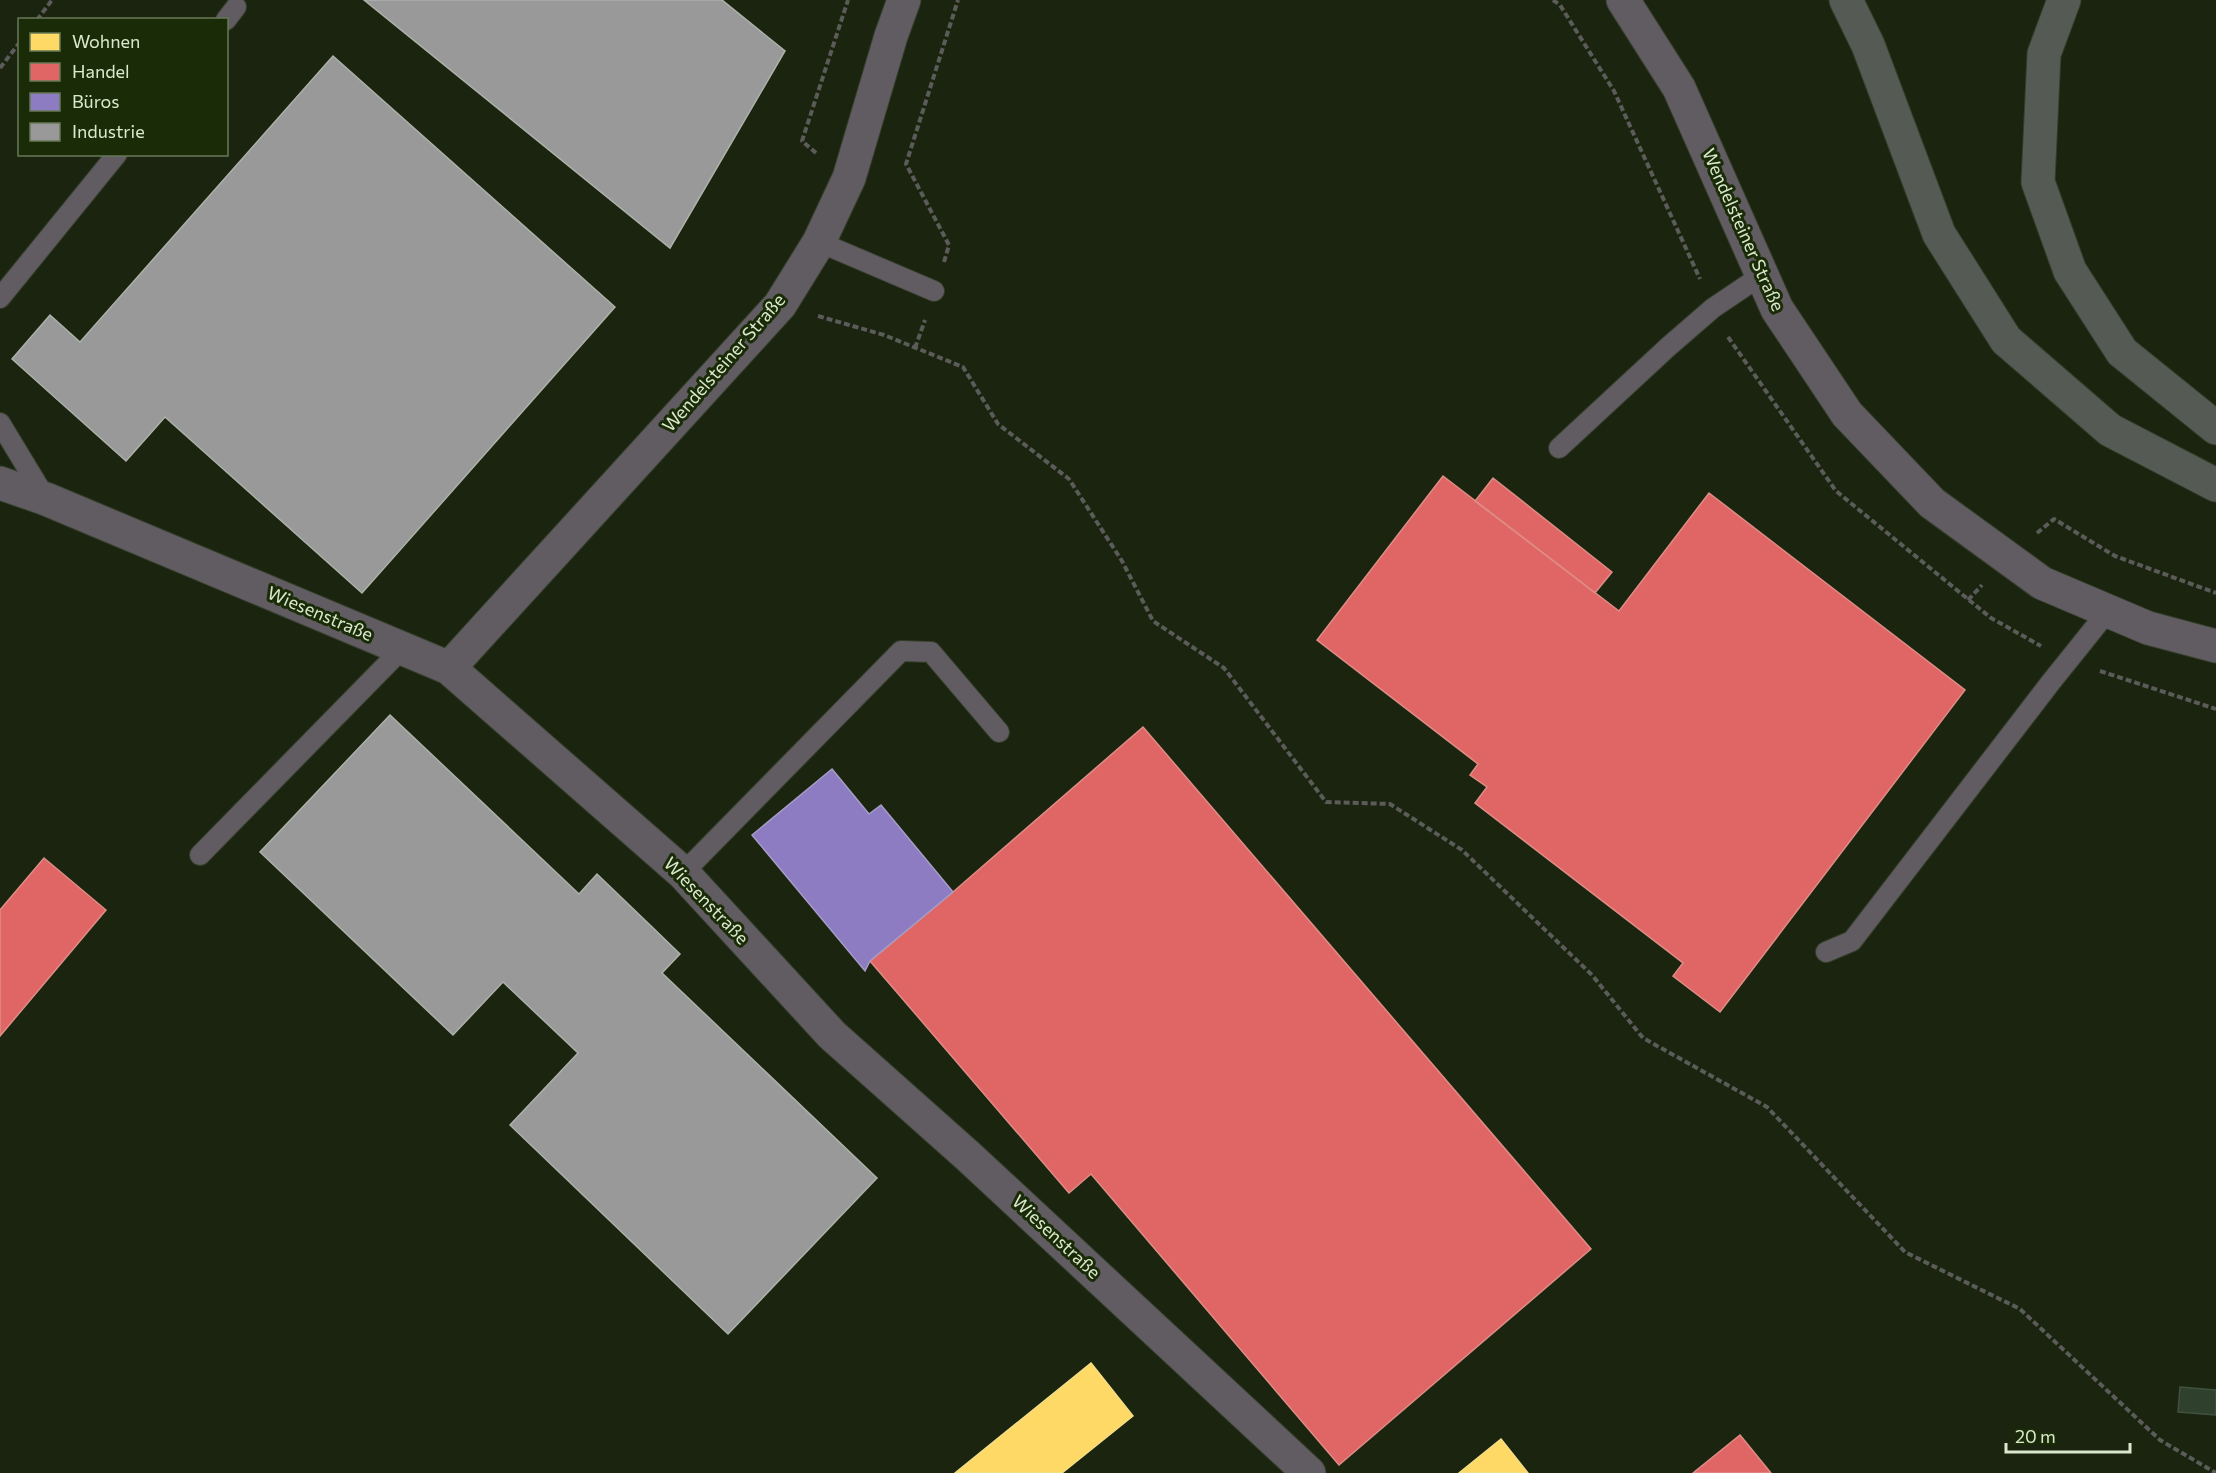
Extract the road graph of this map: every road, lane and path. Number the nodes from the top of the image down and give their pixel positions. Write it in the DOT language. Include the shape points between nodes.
graph roads {
  1 [pos="52,0"];
  2 [pos="848,0"];
  3 [pos="904,0"];
  4 [pos="958,0"];
  5 [pos="1623,0"];
  6 [pos="1846,0"];
  7 [pos="2064,0"];
  8 [pos="38,18"];
  9 [pos="18,45"];
  10 [pos="0,68"];
  11 [pos="115,156"];
  12 [pos="849,178"];
  13 [pos="819,242"];
  14 [pos="1762,274"];
  15 [pos="934,291"];
  16 [pos="0,298"];
  17 [pos="780,305"];
  18 [pos="915,348"];
  19 [pos="0,423"];
  20 [pos="2216,428"];
  21 [pos="1559,448"];
  22 [pos="0,483"];
  23 [pos="2216,485"];
  24 [pos="46,499"];
  25 [pos="2108,611"];
  26 [pos="2216,646"];
  27 [pos="402,649"];
  28 [pos="449,668"];
  29 [pos="999,732"];
  30 [pos="200,855"];
  31 [pos="683,873"];
  32 [pos="1826,951"];
  33 [pos="1310,1473"];
  34 [pos="2216,1473"];
  1 -- 8 [label="path"];
  2 -- 12 [label="path" via="802,141"];
  3 -- 12 [label="street, Wendelsteiner Straße"];
  4 -- 15 [label="path" via="906,164 949,245"];
  5 -- 14 [label="street, Wendelsteiner Straße" via="1679,88"];
  6 -- 23 [label="highway" via="1868,45 1939,234 2006,340 2110,430"];
  7 -- 20 [label="highway" via="2044,54 2038,182 2070,271 2122,352"];
  9 -- 10 [label="path"];
  11 -- 16 [label="lane"];
  12 -- 13 [label="street, Wendelsteiner Straße"];
  13 -- 15 [label="lane"];
  13 -- 17 [label="street, Wendelsteiner Straße"];
  14 -- 21 [label="lane" via="1713,308"];
  14 -- 25 [label="street, Wendelsteiner Straße" via="1777,309 1847,414 1932,503 2042,583"];
  15 -- 18 [label="path"];
  17 -- 18 [label="path"];
  17 -- 28 [label="street, Wendelsteiner Straße"];
  18 -- 34 [label="path" via="963,367 998,424 1069,479 1122,561 1153,621 1224,668 1326,802 1390,804 1462,850 1592,975 1643,1038 1767,1107 1905,1252 2020,1309 2160,1440"];
  19 -- 24 [label="lane"];
  22 -- 24 [label="street, Wiesenstraße"];
  24 -- 27 [label="street, Wiesenstraße"];
  25 -- 26 [label="street, Wendelsteiner Straße" via="2148,628"];
  25 -- 32 [label="lane" via="1852,941"];
  27 -- 28 [label="street, Wiesenstraße"];
  27 -- 30 [label="lane"];
  28 -- 31 [label="street, Wiesenstraße"];
  29 -- 31 [label="lane" via="932,652 901,651"];
  31 -- 33 [label="street, Wiesenstraße" via="832,1035"];
}
